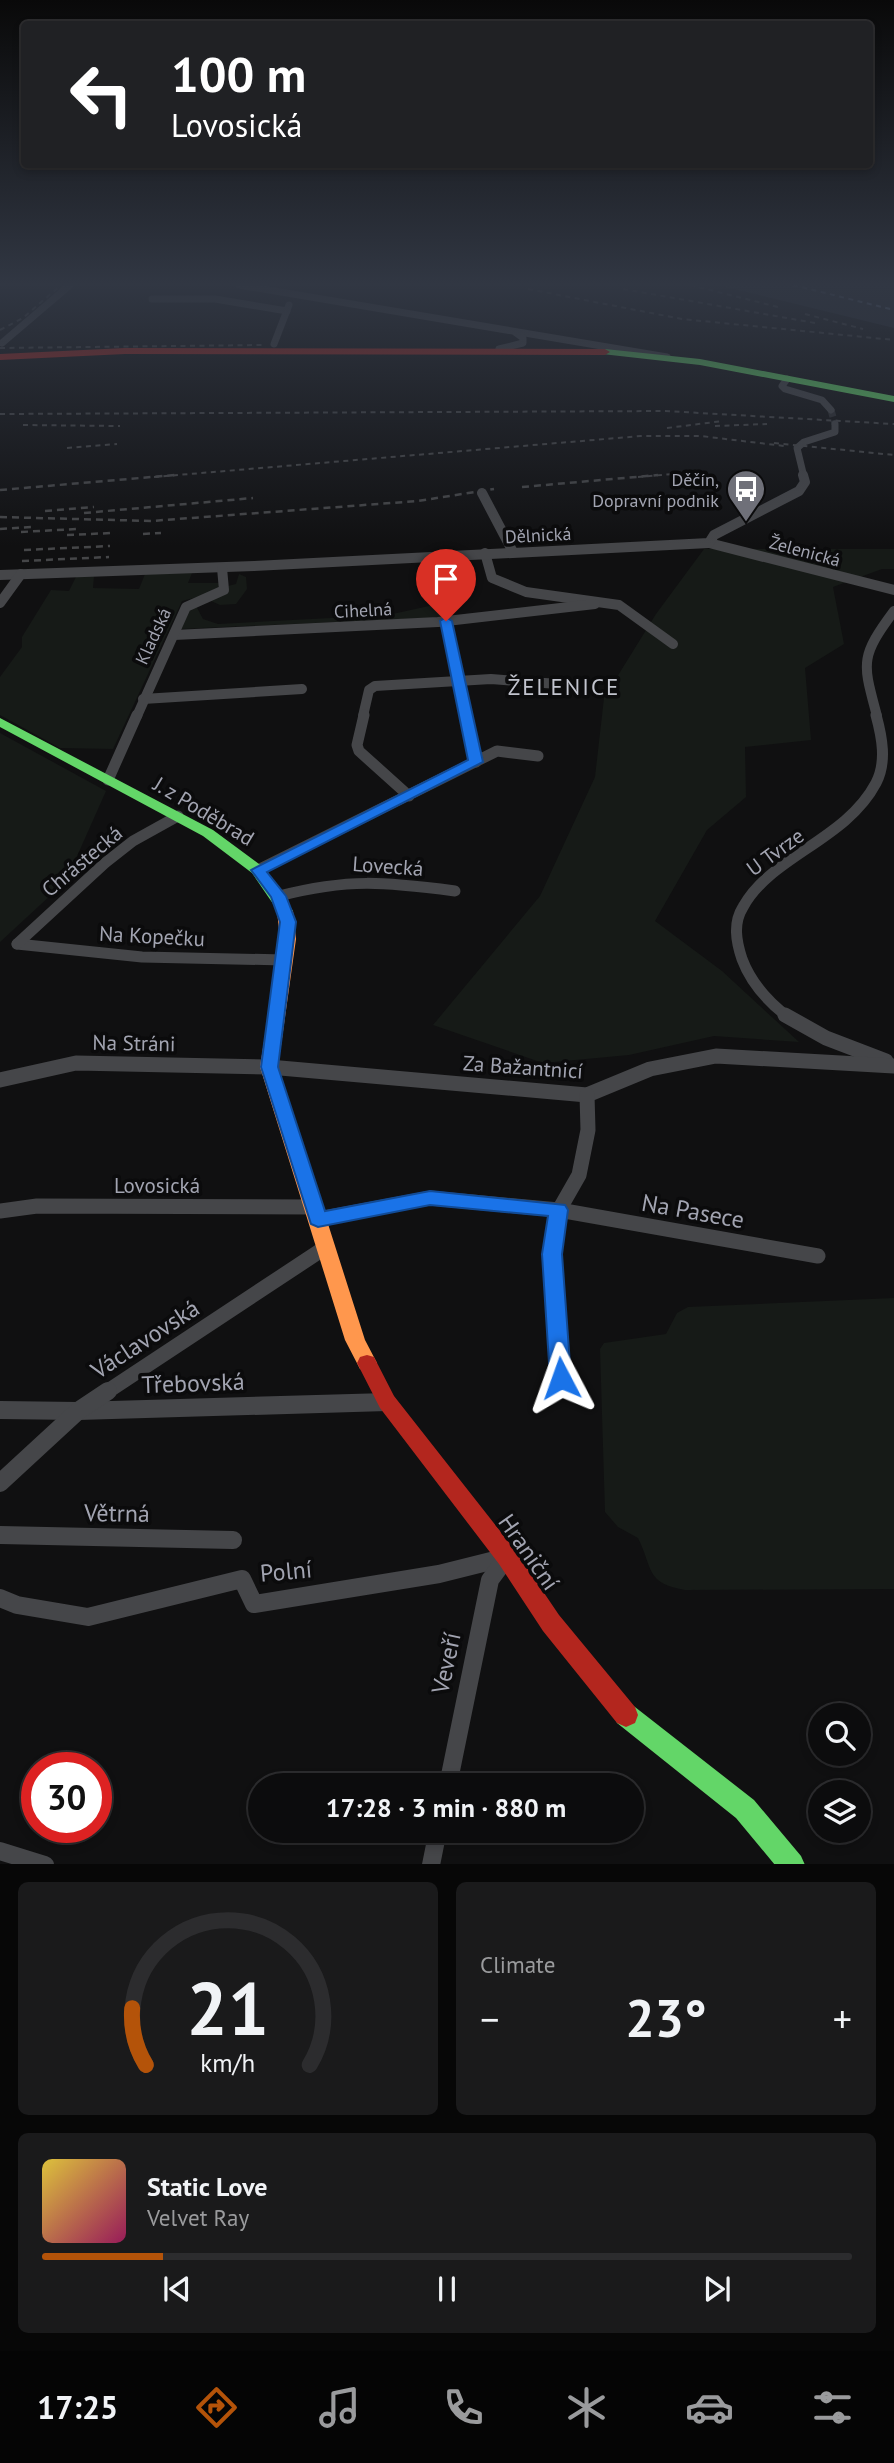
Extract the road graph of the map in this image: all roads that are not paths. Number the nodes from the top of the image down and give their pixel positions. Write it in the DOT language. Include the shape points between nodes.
graph roads {
  1 [pos="749,372"];
  2 [pos="787,379"];
  3 [pos="894,399"];
  4 [pos="831,410"];
  5 [pos="835,424"];
  6 [pos="482,493"];
  7 [pos="709,543"];
  8 [pos="513,552"];
  9 [pos="485,553"];
  10 [pos="222,568"];
  11 [pos="21,574"];
  12 [pos="0,575"];
  13 [pos="894,590"];
  14 [pos="0,603"];
  15 [pos="595,604"];
  16 [pos="894,611"];
  17 [pos="446,621"];
  18 [pos="174,635"];
  19 [pos="673,644"];
  20 [pos="459,680"];
  21 [pos="571,685"];
  22 [pos="302,689"];
  23 [pos="143,699"];
  24 [pos="0,722"];
  25 [pos="538,757"];
  26 [pos="476,762"];
  27 [pos="108,780"];
  28 [pos="409,796"];
  29 [pos="178,816"];
  30 [pos="258,870"];
  31 [pos="455,891"];
  32 [pos="279,896"];
  33 [pos="17,944"];
  34 [pos="285,960"];
  35 [pos="894,1065"];
  36 [pos="269,1067"];
  37 [pos="0,1080"];
  38 [pos="587,1095"];
  39 [pos="559,1210"];
  40 [pos="0,1211"];
  41 [pos="316,1213"];
  42 [pos="326,1247"];
  43 [pos="818,1256"];
  44 [pos="561,1378"];
  45 [pos="387,1402"];
  46 [pos="0,1410"];
  47 [pos="78,1411"];
  48 [pos="0,1483"];
  49 [pos="0,1535"];
  50 [pos="233,1540"];
  51 [pos="507,1557"];
  52 [pos="0,1598"];
  53 [pos="450,1773"];
  54 [pos="435,1843"];
  55 [pos="0,1851"];
  56 [pos="45,1864"];
  57 [pos="431,1864"];
  58 [pos="792,1864"];
  1 -- 2 [label="street"];
  2 -- 3 [label="street"];
  2 -- 4 [label="street" via="782,386 785,389 822,400"];
  5 -- 7 [label="street" via="835,432 798,446 805,482 799,491 714,536"];
  6 -- 8 [label="street"];
  7 -- 8 [label="street, Dělnická"];
  7 -- 13 [label="street, Želenická"];
  8 -- 9 [label="street, Dělnická"];
  9 -- 10 [label="street, Dělnická"];
  9 -- 15 [label="street" via="492,578 526,592"];
  10 -- 11 [label="street, Dělnická"];
  10 -- 18 [label="street, Kladská" via="224,590 186,607"];
  11 -- 12 [label="street, Dělnická"];
  11 -- 14 [label="street"];
  15 -- 17 [label="street, Cihelná"];
  15 -- 19 [label="street" via="619,605"];
  16 -- 35 [label="street, U Tvrze" via="870,651 865,674 883,738 875,785 857,812 839,828 757,888 743,903 736,924 737,946 750,979 786,1016 831,1042"];
  17 -- 18 [label="street, Cihelná"];
  17 -- 20 [label="street"];
  18 -- 23 [label="street, Kladská"];
  20 -- 21 [label="street"];
  20 -- 26 [label="street"];
  20 -- 28 [label="street" via="369,690 359,751"];
  22 -- 23 [label="street, Kladská"];
  23 -- 27 [label="street, Kladská"];
  24 -- 27 [label="street, J. z Poděbrad"];
  25 -- 26 [label="street" via="497,751"];
  26 -- 28 [label="street"];
  27 -- 29 [label="street, J. z Poděbrad"];
  28 -- 30 [label="street"];
  29 -- 30 [label="street, J. z Poděbrad"];
  29 -- 33 [label="street, Chrástecká" via="105,863"];
  30 -- 32 [label="street, J. z Poděbrad"];
  31 -- 32 [label="street, Lovecká" via="366,881 326,884"];
  32 -- 34 [label="street, J. z Poděbrad" via="288,922"];
  33 -- 34 [label="street, Na Kopečku" via="142,957"];
  34 -- 36 [label="street, J. z Poděbrad"];
  35 -- 38 [label="street, Za Bažantnicí" via="688,1058"];
  36 -- 37 [label="street, Na Stráni" via="76,1063"];
  36 -- 38 [label="street, Za Bažantnicí"];
  36 -- 41 [label="street, J. z Poděbrad"];
  38 -- 39 [label="street" via="588,1130 579,1175"];
  39 -- 41 [label="street, Lovosická" via="430,1198"];
  39 -- 43 [label="street, Na Pasece"];
  39 -- 44 [label="street" via="552,1254"];
  40 -- 41 [label="street, Lovosická" via="37,1206"];
  41 -- 42 [label="street, Hraniční"];
  42 -- 45 [label="street, Hraniční" via="355,1340"];
  42 -- 47 [label="street, Václavovská"];
  45 -- 47 [label="street, Třebovská"];
  45 -- 51 [label="street, Hraniční"];
  46 -- 47 [label="street, Třebovská"];
  47 -- 48 [label="street, Václavovská"];
  49 -- 50 [label="street, Větrná"];
  51 -- 52 [label="street, Polní" via="439,1574 254,1604 242,1579 88,1617"];
  51 -- 53 [label="street, Veveří" via="489,1580"];
  51 -- 58 [label="street, Hraniční" via="617,1708 745,1809"];
  54 -- 57 [label="street"];
  55 -- 56 [label="street"];
}
